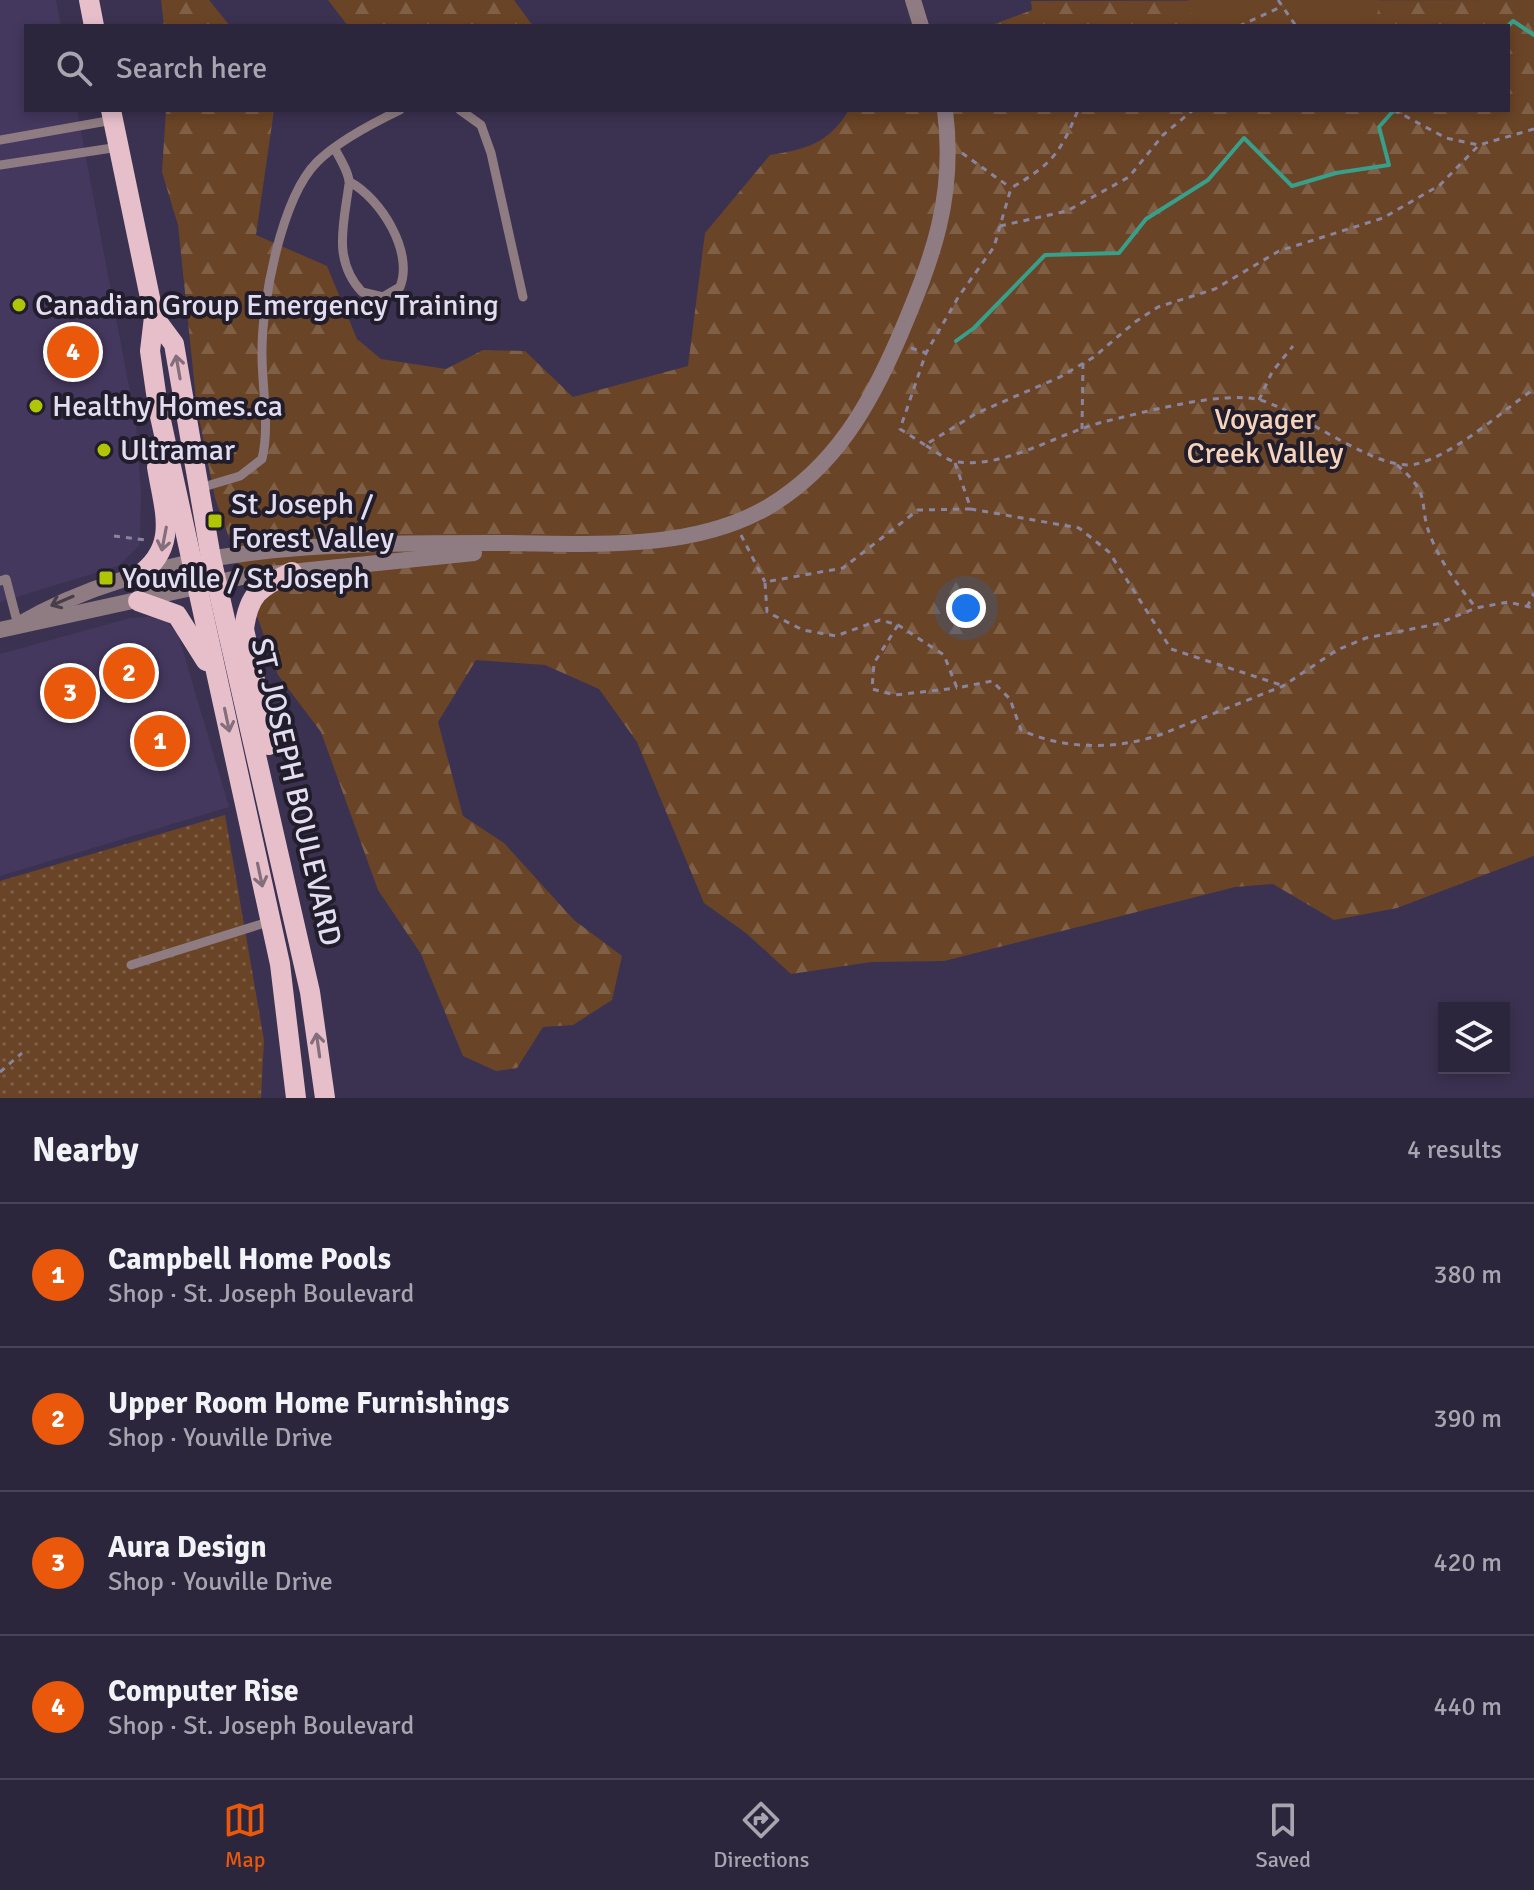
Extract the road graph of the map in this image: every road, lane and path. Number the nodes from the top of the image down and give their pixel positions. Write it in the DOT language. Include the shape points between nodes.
graph roads {
  1 [pos="89,0"];
  2 [pos="913,0"];
  3 [pos="1278,0"];
  4 [pos="1283,6"];
  5 [pos="94,24"];
  6 [pos="920,24"];
  7 [pos="1243,24"];
  8 [pos="1295,24"];
  9 [pos="396,112"];
  10 [pos="463,112"];
  11 [pos="945,112"];
  12 [pos="1077,112"];
  13 [pos="1191,112"];
  14 [pos="1398,112"];
  15 [pos="112,115"];
  16 [pos="1534,129"];
  17 [pos="0,140"];
  18 [pos="1479,145"];
  19 [pos="950,146"];
  20 [pos="119,147"];
  21 [pos="335,149"];
  22 [pos="0,165"];
  23 [pos="350,182"];
  24 [pos="1011,188"];
  25 [pos="1000,226"];
  26 [pos="523,297"];
  27 [pos="154,317"];
  28 [pos="1293,346"];
  29 [pos="1083,363"];
  30 [pos="1534,389"];
  31 [pos="1259,400"];
  32 [pos="158,407"];
  33 [pos="1082,429"];
  34 [pos="925,445"];
  35 [pos="955,463"];
  36 [pos="1397,464"];
  37 [pos="199,488"];
  38 [pos="971,509"];
  39 [pos="737,521"];
  40 [pos="114,536"];
  41 [pos="531,544"];
  42 [pos="156,546"];
  43 [pos="211,558"];
  44 [pos="190,563"];
  45 [pos="292,572"];
  46 [pos="137,577"];
  47 [pos="0,581"];
  48 [pos="217,582"];
  49 [pos="765,582"];
  50 [pos="196,586"];
  51 [pos="1534,593"];
  52 [pos="138,601"];
  53 [pos="1527,607"];
  54 [pos="1476,608"];
  55 [pos="1534,608"];
  56 [pos="18,625"];
  57 [pos="898,625"];
  58 [pos="0,630"];
  59 [pos="218,682"];
  60 [pos="1283,686"];
  61 [pos="957,688"];
  62 [pos="271,921"];
  63 [pos="131,965"];
  64 [pos="310,992"];
  65 [pos="22,1053"];
  66 [pos="0,1072"];
  67 [pos="296,1098"];
  68 [pos="325,1098"];
  1 -- 5 [label="main road"];
  2 -- 6 [label="street"];
  3 -- 4 [label="path"];
  4 -- 7 [label="path"];
  4 -- 8 [label="path"];
  9 -- 21 [label="lane"];
  10 -- 26 [label="lane" via="481,125 491,153"];
  11 -- 19 [label="street"];
  12 -- 24 [label="path" via="1062,150"];
  13 -- 25 [label="path" via="1163,135 1129,177 1067,211"];
  14 -- 18 [label="path" via="1446,138"];
  15 -- 17 [label="lane"];
  15 -- 20 [label="main road, ST. JOSEPH BOULEVARD"];
  16 -- 18 [label="path"];
  18 -- 29 [label="path" via="1440,185 1383,218 1279,251 1215,289 1158,307"];
  19 -- 24 [label="path"];
  19 -- 39 [label="street" via="940,229 872,396 822,465 794,490"];
  20 -- 22 [label="lane"];
  20 -- 27 [label="main road, ST. JOSEPH BOULEVARD"];
  21 -- 23 [label="lane"];
  21 -- 37 [label="lane" via="316,163 304,184 272,269 261,353 262,459 240,476"];
  23 -- 23 [label="lane" via="344,205 344,260 362,292 383,297 400,287 403,254 377,209"];
  24 -- 25 [label="path"];
  25 -- 34 [label="path" via="994,247 926,353 900,429"];
  27 -- 32 [label="main road, ST. JOSEPH BOULEVARD" via="150,351"];
  37 -- 27 [label="main road, ST. JOSEPH BOULEVARD, one-way" via="174,344"];
  28 -- 31 [label="path"];
  29 -- 33 [label="path"];
  29 -- 34 [label="path" via="977,413"];
  30 -- 36 [label="path" via="1437,457"];
  31 -- 33 [label="path" via="1184,404"];
  31 -- 36 [label="path"];
  32 -- 44 [label="main road, ST. JOSEPH BOULEVARD"];
  32 -- 46 [label="main road, one-way" via="152,436 167,532 163,550"];
  33 -- 35 [label="path" via="994,460"];
  34 -- 35 [label="path"];
  35 -- 38 [label="path"];
  36 -- 54 [label="path" via="1417,482 1430,536 1446,569"];
  37 -- 43 [label="main road, ST. JOSEPH BOULEVARD"];
  38 -- 49 [label="path" via="918,510 843,568"];
  38 -- 60 [label="path" via="1079,528 1109,552 1171,649"];
  39 -- 41 [label="street" via="673,538"];
  39 -- 49 [label="path"];
  40 -- 42 [label="path"];
  41 -- 43 [label="street" via="384,545"];
  41 -- 45 [label="street"];
  43 -- 44 [label="street"];
  43 -- 48 [label="main road, ST. JOSEPH BOULEVARD"];
  44 -- 46 [label="street"];
  44 -- 50 [label="main road, ST. JOSEPH BOULEVARD"];
  45 -- 48 [label="street"];
  45 -- 64 [label="main road" via="249,601 244,629 315,957"];
  46 -- 56 [label="street, one-way" via="62,599"];
  47 -- 56 [label="lane" via="6,579"];
  48 -- 50 [label="street"];
  48 -- 64 [label="main road, ST. JOSEPH BOULEVARD"];
  49 -- 57 [label="path" via="767,612 803,630 836,636 880,620"];
  50 -- 52 [label="street"];
  50 -- 59 [label="main road, ST. JOSEPH BOULEVARD"];
  51 -- 53 [label="path"];
  52 -- 56 [label="street"];
  52 -- 59 [label="main road" via="184,622"];
  53 -- 54 [label="path" via="1508,602"];
  53 -- 55 [label="path"];
  54 -- 60 [label="path" via="1437,624 1352,644"];
  56 -- 58 [label="street"];
  57 -- 61 [label="path" via="944,655"];
  57 -- 61 [label="path" via="874,663 872,689 895,695"];
  59 -- 62 [label="main road, ST. JOSEPH BOULEVARD, one-way"];
  60 -- 61 [label="path" via="1147,739 1087,747 1046,741 1021,730 1010,699 992,681"];
  62 -- 63 [label="lane"];
  62 -- 67 [label="main road, ST. JOSEPH BOULEVARD"];
  68 -- 64 [label="main road, ST. JOSEPH BOULEVARD, one-way"];
  65 -- 66 [label="path"];
}
